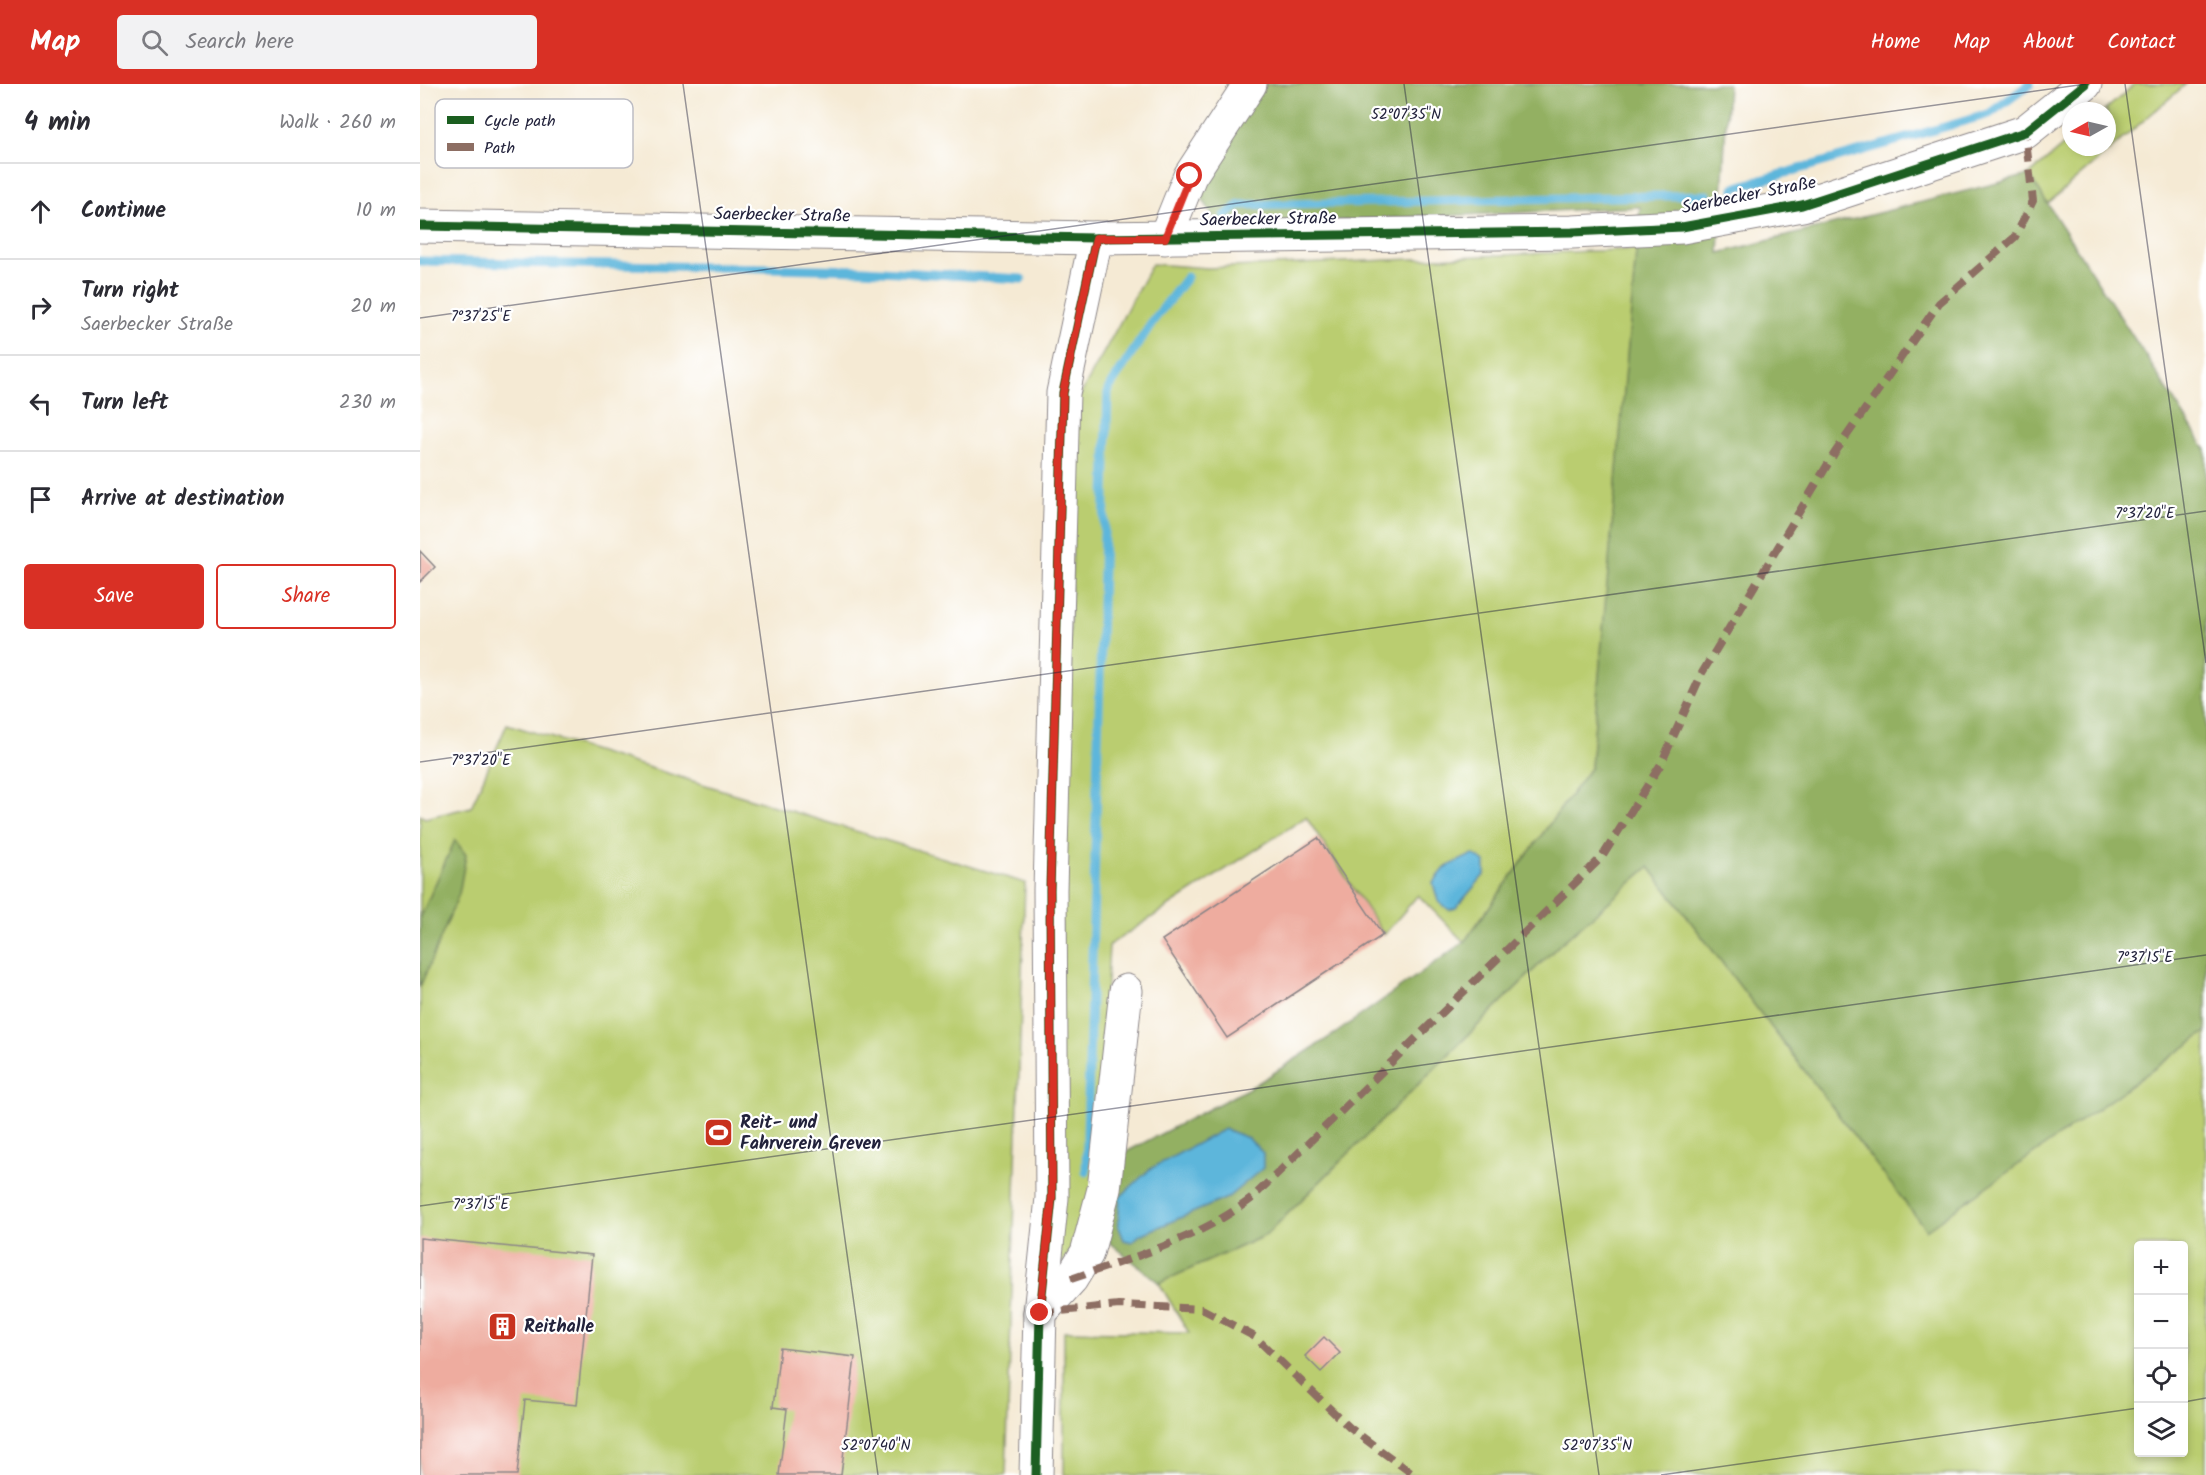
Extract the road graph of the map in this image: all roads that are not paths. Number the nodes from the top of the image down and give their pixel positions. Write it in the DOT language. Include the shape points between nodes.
graph roads {
  1 [pos="1250,84"];
  2 [pos="2085,84"];
  3 [pos="420,226"];
  4 [pos="1096,238"];
  5 [pos="1165,238"];
  6 [pos="1126,991"];
  7 [pos="1052,1197"];
  8 [pos="1100,1204"];
  9 [pos="1040,1313"];
  10 [pos="1036,1475"];
  1 -- 5 [label="street" via="1190,176"];
  2 -- 5 [label="street, Saerbecker Straße" via="2025,132 1802,206 1682,227"];
  3 -- 4 [label="street, Saerbecker Straße"];
  4 -- 5 [label="street, Saerbecker Straße"];
  4 -- 7 [label="street" via="1063,393 1050,890"];
  6 -- 8 [label="street"];
  7 -- 8 [label="street"];
  7 -- 9 [label="street"];
  8 -- 9 [label="street" via="1087,1253 1071,1279"];
  9 -- 10 [label="street"];
}
